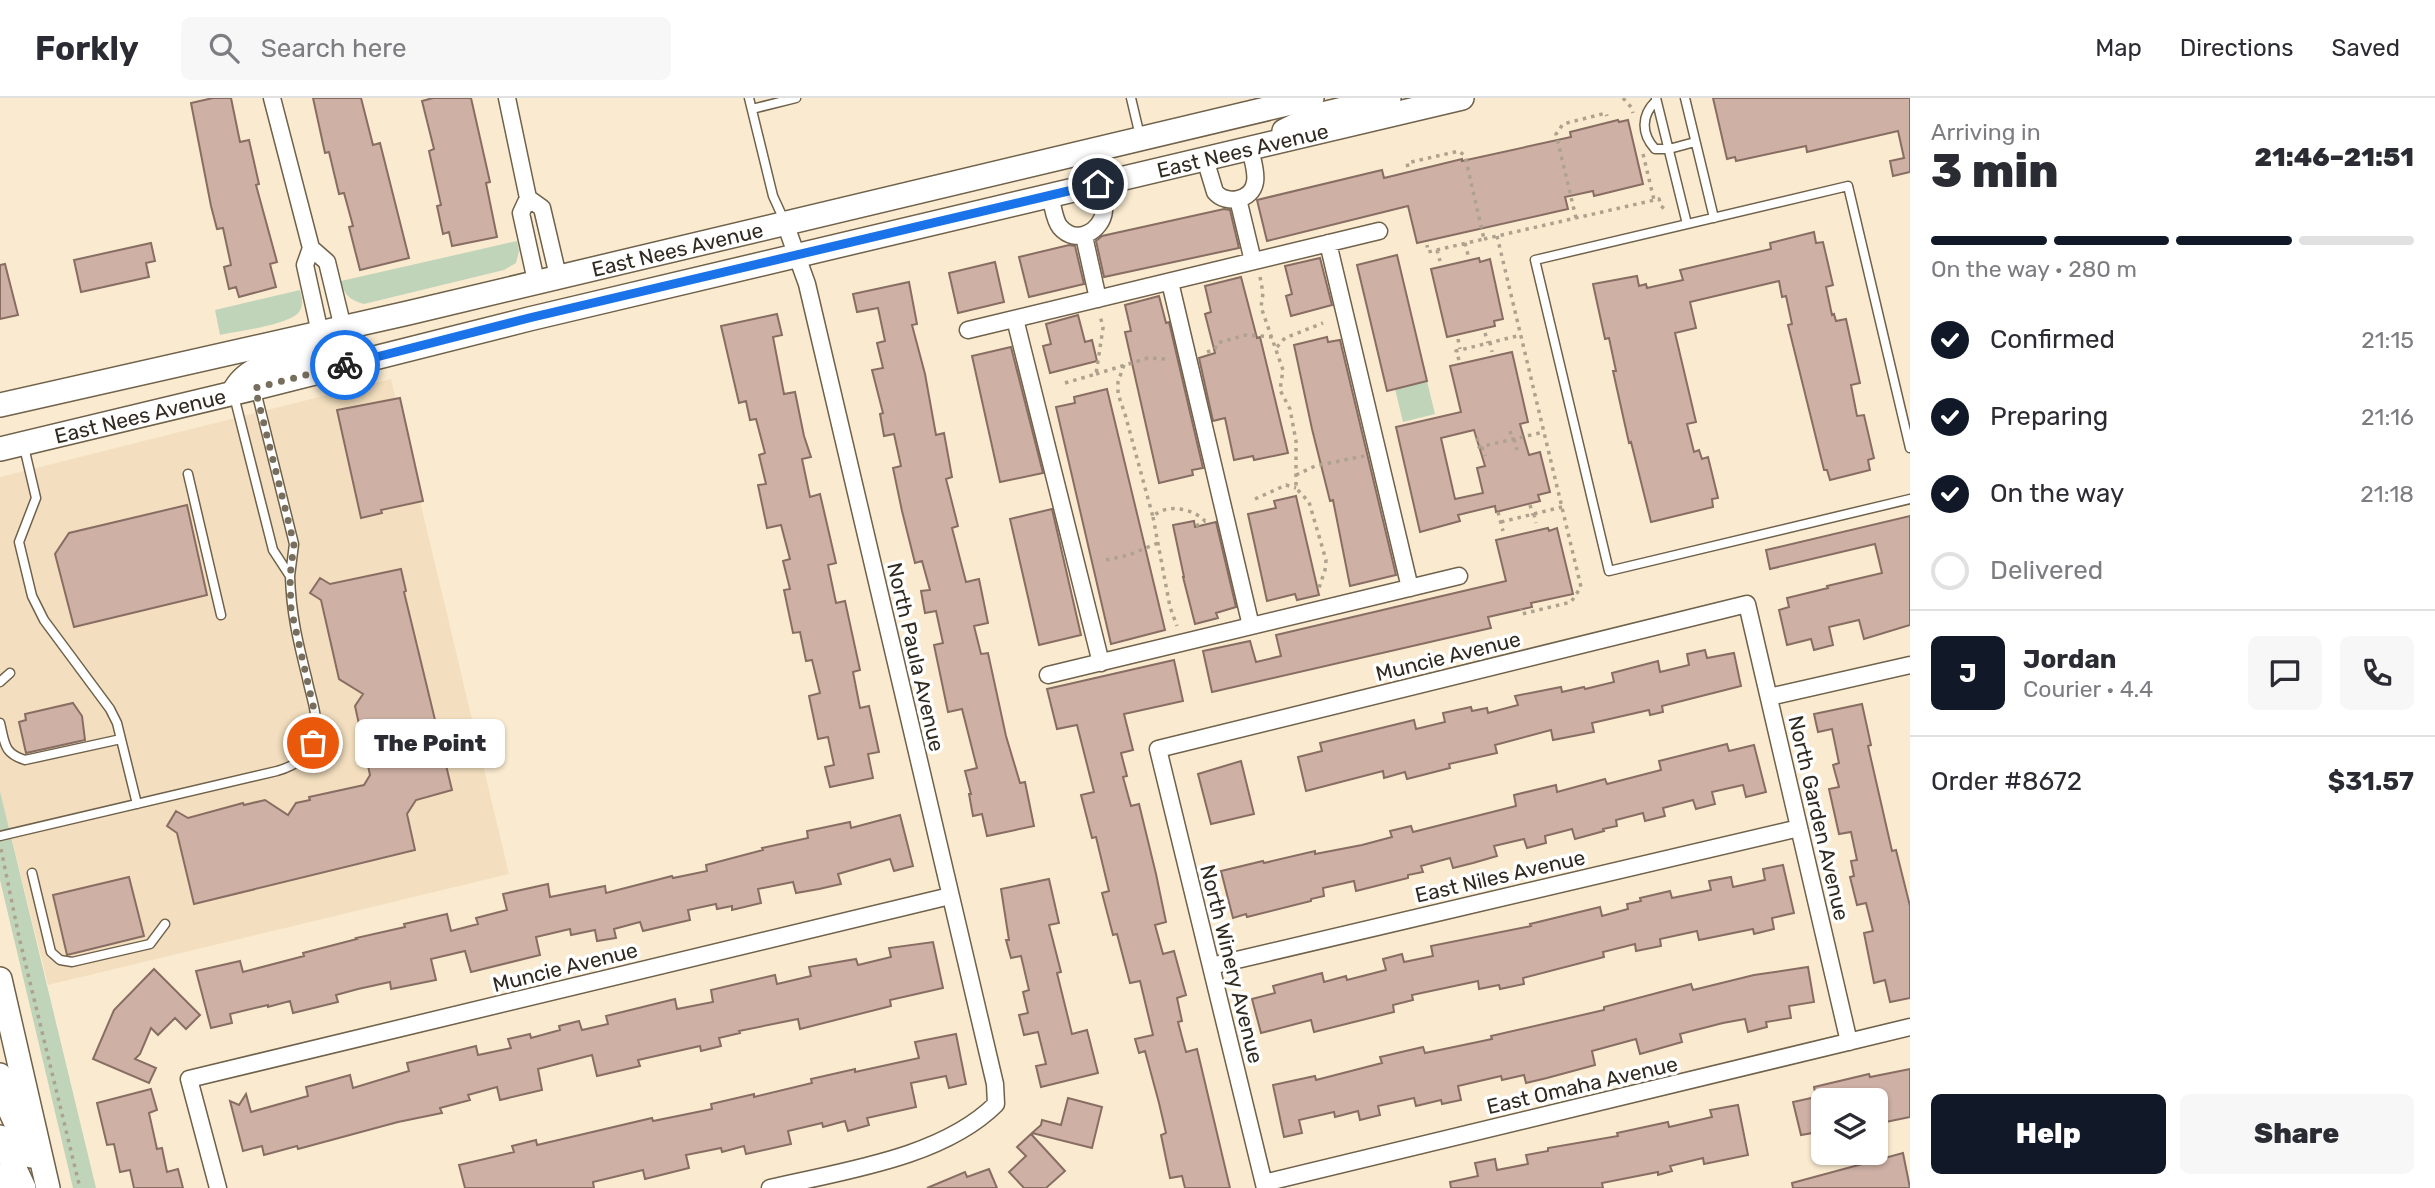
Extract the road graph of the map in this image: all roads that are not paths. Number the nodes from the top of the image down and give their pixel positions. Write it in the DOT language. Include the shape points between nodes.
graph roads {
  1 [pos="272,98"];
  2 [pos="507,98"];
  3 [pos="749,98"];
  4 [pos="796,98"];
  5 [pos="1130,98"];
  6 [pos="1312,98"];
  7 [pos="1389,98"];
  8 [pos="1462,98"];
  9 [pos="1685,98"];
  10 [pos="1656,99"];
  11 [pos="752,109"];
  12 [pos="1141,139"];
  13 [pos="1695,142"];
  14 [pos="1250,148"];
  15 [pos="1668,149"];
  16 [pos="1205,159"];
  17 [pos="1098,184"];
  18 [pos="1050,196"];
  19 [pos="528,198"];
  20 [pos="1238,199"];
  21 [pos="1714,218"];
  22 [pos="785,223"];
  23 [pos="1687,224"];
  24 [pos="1379,231"];
  25 [pos="1084,236"];
  26 [pos="1328,243"];
  27 [pos="311,247"];
  28 [pos="798,257"];
  29 [pos="1253,261"];
  30 [pos="558,276"];
  31 [pos="536,281"];
  32 [pos="1170,282"];
  33 [pos="1099,307"];
  34 [pos="1015,319"];
  35 [pos="343,328"];
  36 [pos="968,330"];
  37 [pos="320,333"];
  38 [pos="244,391"];
  39 [pos="0,405"];
  40 [pos="23,444"];
  41 [pos="0,449"];
  42 [pos="1910,449"];
  43 [pos="188,474"];
  44 [pos="1910,499"];
  45 [pos="290,576"];
  46 [pos="1459,576"];
  47 [pos="1410,588"];
  48 [pos="1747,604"];
  49 [pos="220,615"];
  50 [pos="1251,626"];
  51 [pos="1101,663"];
  52 [pos="1910,665"];
  53 [pos="10,673"];
  54 [pos="1048,675"];
  55 [pos="0,682"];
  56 [pos="1769,697"];
  57 [pos="0,723"];
  58 [pos="121,738"];
  59 [pos="1158,749"];
  60 [pos="137,804"];
  61 [pos="1799,828"];
  62 [pos="0,836"];
  63 [pos="32,873"];
  64 [pos="950,896"];
  65 [pos="165,924"];
  66 [pos="1211,966"];
  67 [pos="0,979"];
  68 [pos="1910,1027"];
  69 [pos="1849,1042"];
  70 [pos="0,1075"];
  71 [pos="0,1137"];
  72 [pos="0,1176"];
  73 [pos="1264,1185"];
  74 [pos="3,1188"];
  75 [pos="24,1188"];
  76 [pos="47,1188"];
  77 [pos="218,1188"];
  78 [pos="770,1188"];
  1 -- 27 [label="street"];
  2 -- 19 [label="street"];
  3 -- 11 [label="lane"];
  4 -- 11 [label="lane"];
  5 -- 12 [label="lane"];
  6 -- 12 [label="main road, East Nees Avenue"];
  7 -- 14 [label="main road" via="1314,116"];
  8 -- 14 [label="main road, East Nees Avenue"];
  9 -- 13 [label="lane"];
  10 -- 15 [label="lane"];
  10 -- 15 [label="lane" via="1644,120 1646,133 1655,149"];
  11 -- 22 [label="lane" via="773,196"];
  12 -- 22 [label="main road, East Nees Avenue"];
  13 -- 15 [label="lane"];
  13 -- 21 [label="lane"];
  14 -- 16 [label="main road, East Nees Avenue"];
  14 -- 20 [label="street" via="1256,180 1254,188"];
  15 -- 23 [label="lane"];
  16 -- 17 [label="main road, East Nees Avenue"];
  16 -- 20 [label="street" via="1215,192 1227,200"];
  17 -- 18 [label="main road, East Nees Avenue"];
  17 -- 25 [label="street" via="1105,208 1102,222"];
  18 -- 25 [label="street" via="1059,227"];
  18 -- 28 [label="main road, East Nees Avenue"];
  19 -- 30 [label="street" via="542,208"];
  19 -- 31 [label="street" via="521,213"];
  20 -- 29 [label="street"];
  21 -- 23 [label="lane"];
  21 -- 42 [label="lane" via="1848,186"];
  22 -- 28 [label="street, North Paula Avenue"];
  22 -- 30 [label="main road, East Nees Avenue"];
  23 -- 44 [label="lane" via="1535,260 1609,571"];
  24 -- 26 [label="street"];
  25 -- 33 [label="street"];
  26 -- 29 [label="street"];
  26 -- 47 [label="street"];
  27 -- 35 [label="street" via="327,262"];
  27 -- 37 [label="street" via="305,265"];
  28 -- 38 [label="main road, East Nees Avenue" via="529,318"];
  28 -- 64 [label="street, North Paula Avenue"];
  29 -- 32 [label="street"];
  30 -- 31 [label="main road, East Nees Avenue"];
  31 -- 35 [label="main road, East Nees Avenue"];
  32 -- 33 [label="street"];
  32 -- 50 [label="street"];
  33 -- 34 [label="street"];
  34 -- 36 [label="street"];
  34 -- 51 [label="street"];
  35 -- 37 [label="main road, East Nees Avenue"];
  37 -- 38 [label="main road" via="308,354 250,371 237,385"];
  37 -- 39 [label="main road, East Nees Avenue"];
  38 -- 40 [label="main road, East Nees Avenue"];
  38 -- 45 [label="lane" via="273,550"];
  38 -- 45 [label="lane" via="294,544"];
  40 -- 41 [label="main road, East Nees Avenue"];
  40 -- 58 [label="lane" via="36,498 19,542 32,596 44,620 110,709"];
  43 -- 49 [label="lane"];
  45 -- 60 [label="lane" via="291,609 317,723 309,751 293,766 277,771"];
  46 -- 47 [label="street"];
  47 -- 50 [label="street"];
  48 -- 56 [label="street, North Garden Avenue"];
  48 -- 59 [label="street, Muncie Avenue"];
  50 -- 51 [label="street"];
  51 -- 54 [label="street"];
  52 -- 56 [label="street"];
  53 -- 55 [label="lane"];
  56 -- 61 [label="street, North Garden Avenue"];
  57 -- 58 [label="lane" via="6,749 25,760"];
  58 -- 60 [label="lane"];
  59 -- 66 [label="street, North Winery Avenue"];
  60 -- 62 [label="lane"];
  61 -- 66 [label="street, East Niles Avenue"];
  61 -- 69 [label="street, North Garden Avenue"];
  63 -- 65 [label="lane" via="51,952 60,960 72,962 150,944"];
  64 -- 77 [label="street, Muncie Avenue" via="189,1079"];
  64 -- 78 [label="street, North Paula Avenue" via="996,1104 981,1119 904,1156"];
  66 -- 73 [label="street, North Winery Avenue"];
  67 -- 76 [label="main road"];
  68 -- 69 [label="street, East Omaha Avenue"];
  69 -- 73 [label="street, East Omaha Avenue"];
  70 -- 76 [label="main road" via="7,1104"];
  71 -- 75 [label="main road"];
  72 -- 74 [label="main road"];
}
